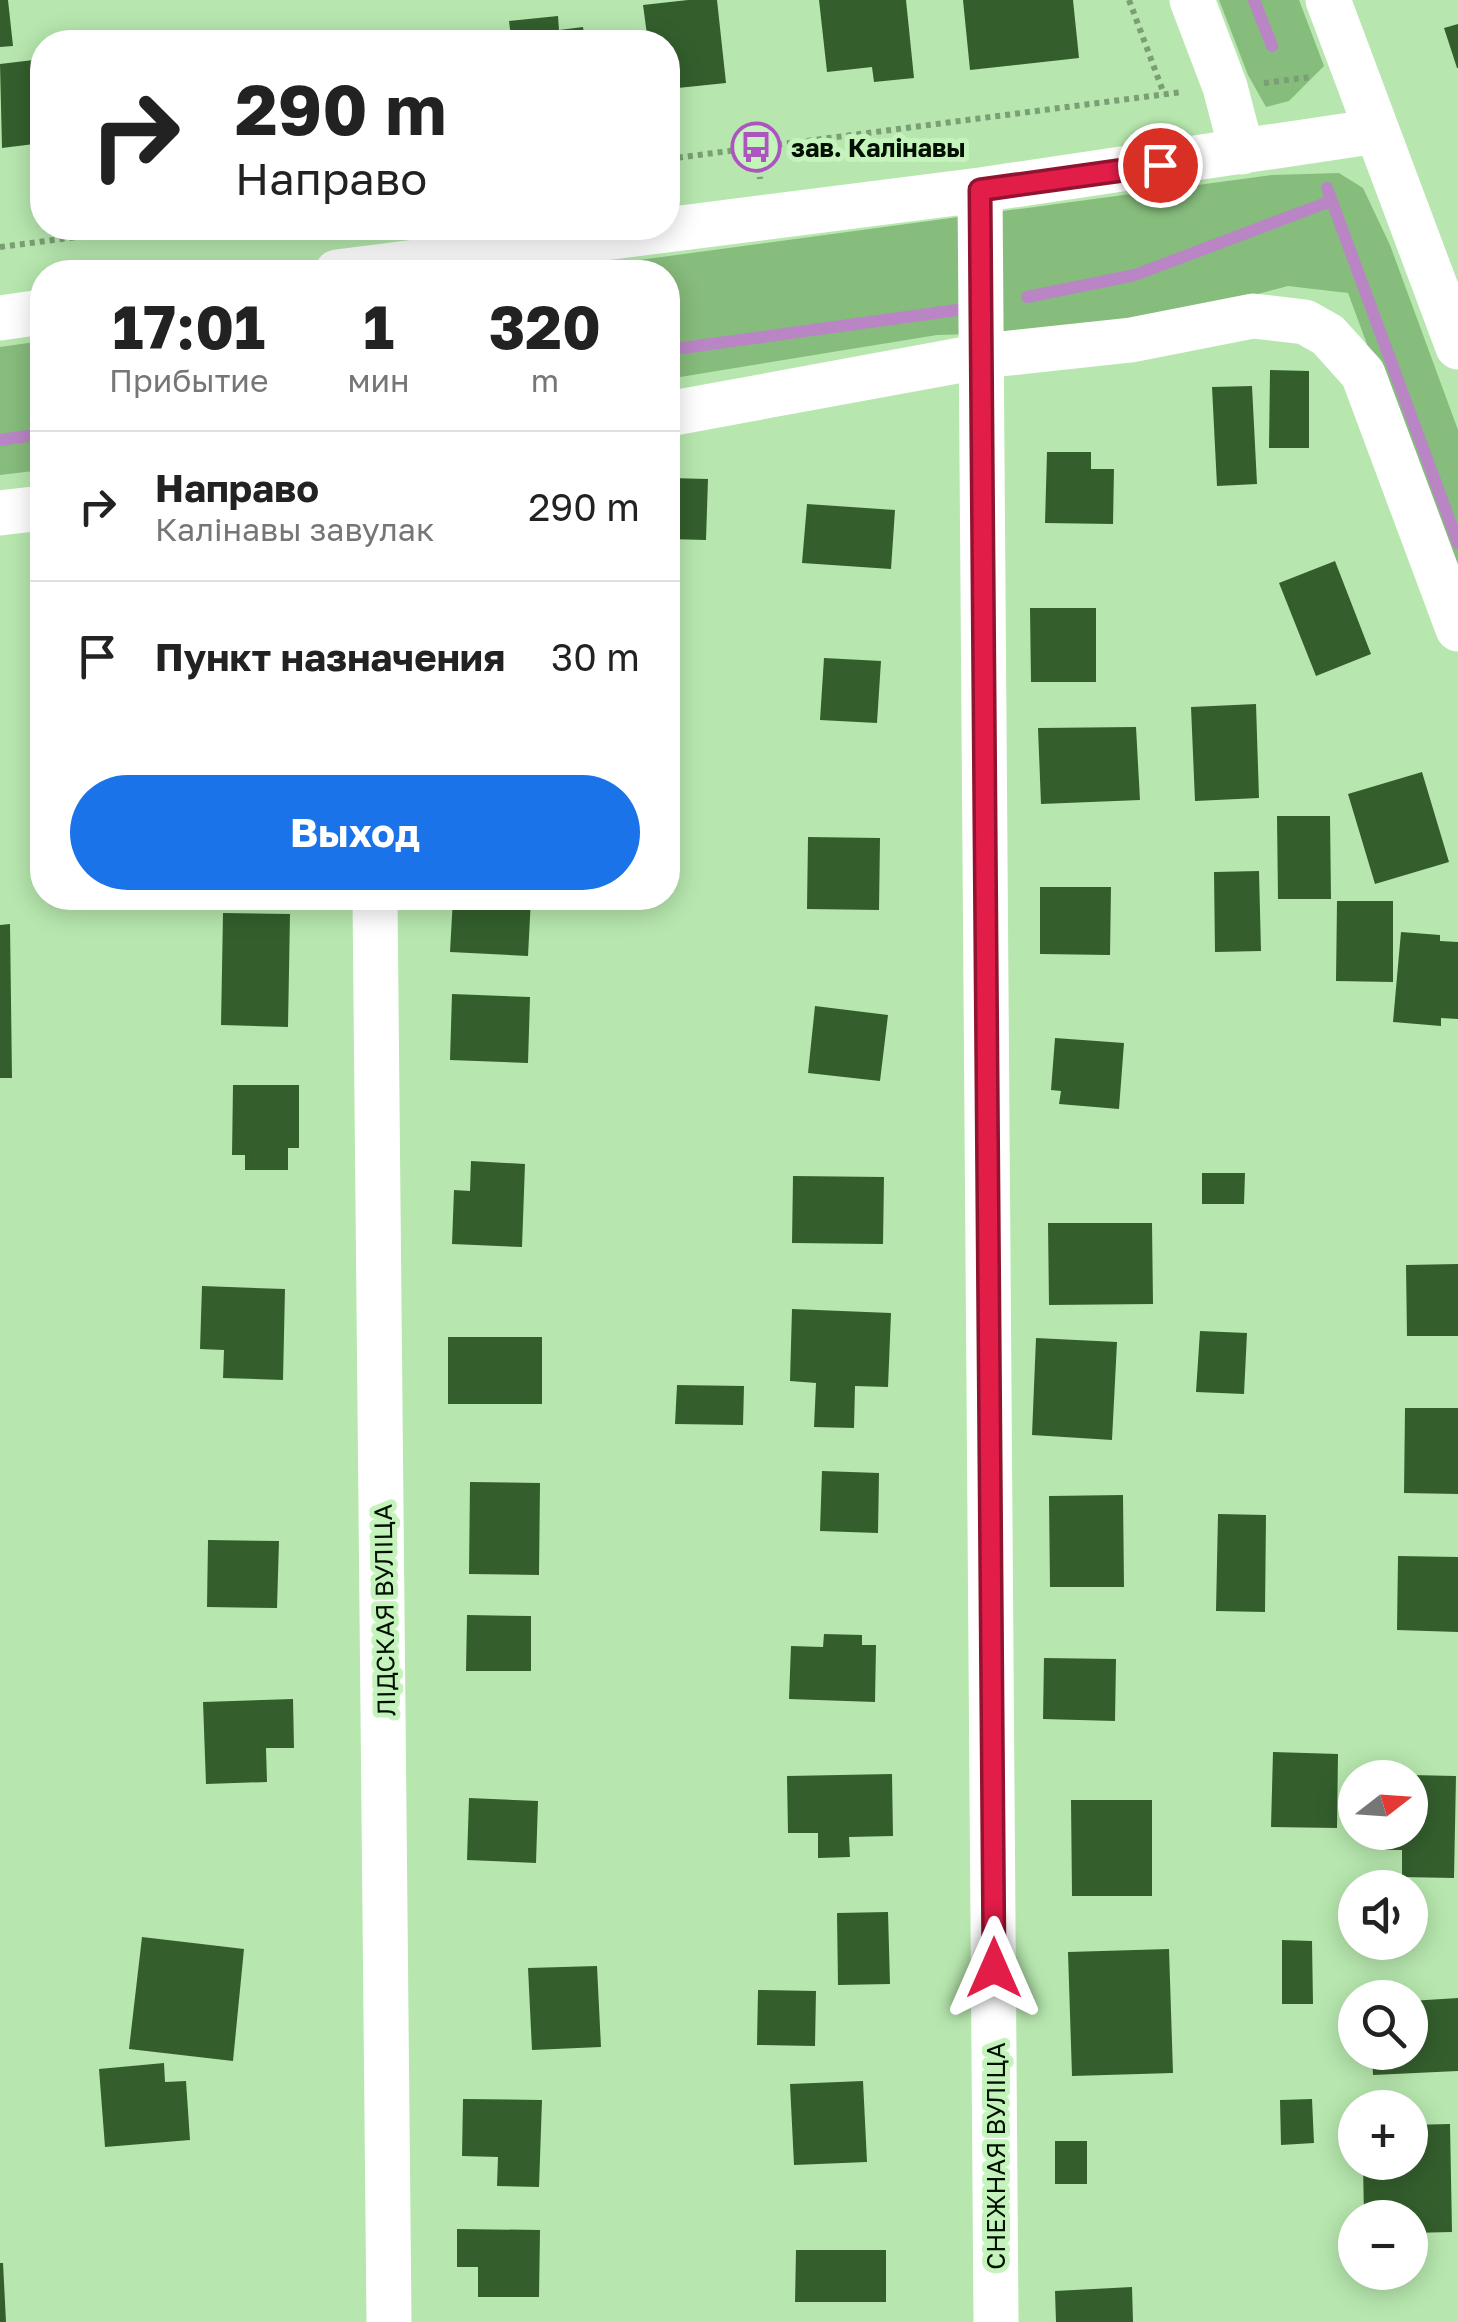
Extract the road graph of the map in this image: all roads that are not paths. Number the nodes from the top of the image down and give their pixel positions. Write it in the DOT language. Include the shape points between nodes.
graph roads {
  1 [pos="1192,0"];
  2 [pos="1328,0"];
  3 [pos="1378,130"];
  4 [pos="1242,152"];
  5 [pos="980,190"];
  6 [pos="680,228"];
  7 [pos="588,240"];
  8 [pos="431,260"];
  9 [pos="30,314"];
  10 [pos="0,318"];
  11 [pos="1458,347"];
  12 [pos="983,356"];
  13 [pos="680,412"];
  14 [pos="30,509"];
  15 [pos="0,513"];
  16 [pos="1458,629"];
  17 [pos="375,910"];
  18 [pos="389,2322"];
  19 [pos="996,2322"];
  1 -- 4 [label="street"];
  2 -- 3 [label="street"];
  3 -- 4 [label="street"];
  3 -- 11 [label="street"];
  4 -- 5 [label="street"];
  5 -- 6 [label="street"];
  5 -- 12 [label="street, СНЕЖНАЯ ВУЛІЦА"];
  7 -- 8 [label="street"];
  9 -- 10 [label="street"];
  12 -- 13 [label="street"];
  12 -- 16 [label="street" via="1131,340 1253,316 1305,322 1328,335 1355,363 1374,398"];
  12 -- 19 [label="street, СНЕЖНАЯ ВУЛІЦА"];
  14 -- 15 [label="street"];
  17 -- 18 [label="street, ЛІДСКАЯ ВУЛІЦА"];
}
